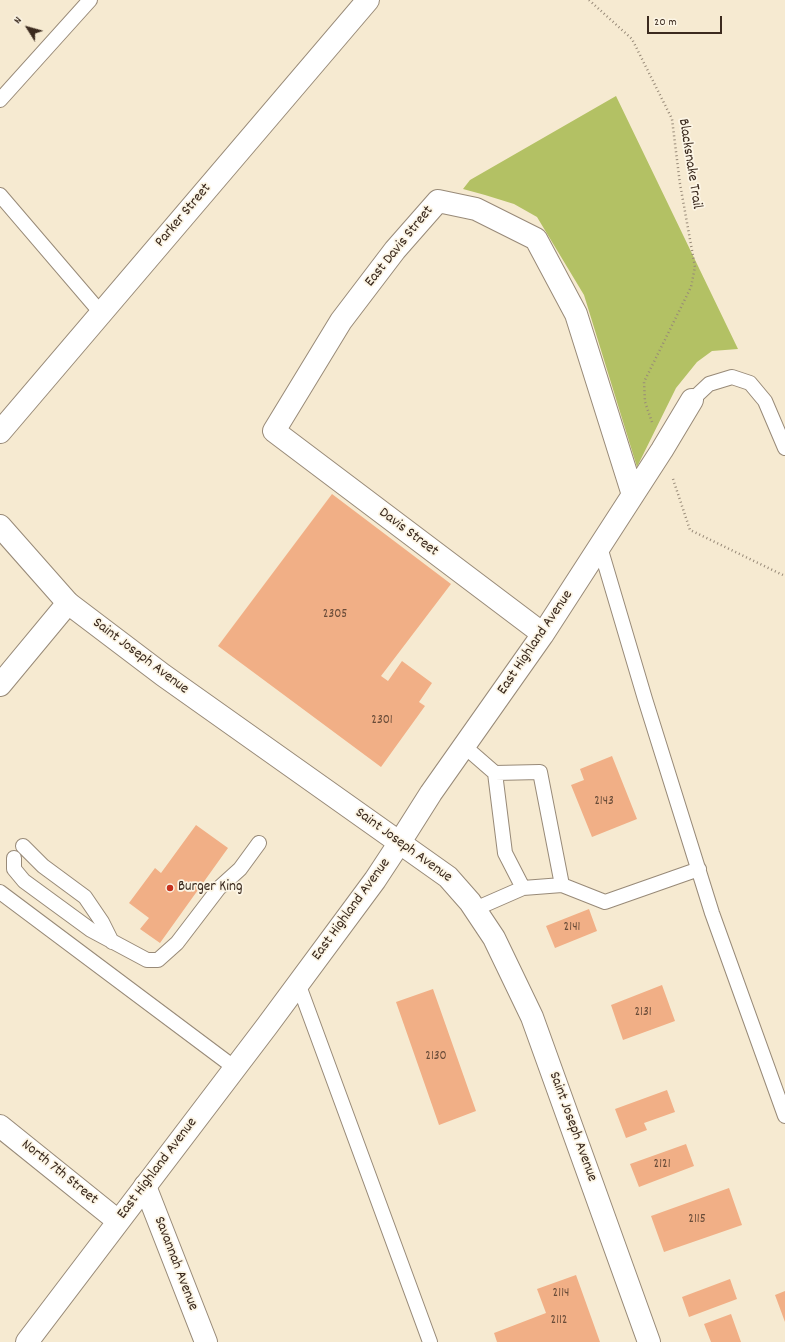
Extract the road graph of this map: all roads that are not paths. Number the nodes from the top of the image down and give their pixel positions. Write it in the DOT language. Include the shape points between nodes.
graph roads {
  1 [pos="90,0"];
  2 [pos="368,0"];
  3 [pos="0,100"];
  4 [pos="0,195"];
  5 [pos="101,313"];
  6 [pos="692,400"];
  7 [pos="274,431"];
  8 [pos="0,432"];
  9 [pos="785,448"];
  10 [pos="633,495"];
  11 [pos="0,526"];
  12 [pos="600,547"];
  13 [pos="68,603"];
  14 [pos="543,634"];
  15 [pos="0,685"];
  16 [pos="464,746"];
  17 [pos="495,773"];
  18 [pos="400,842"];
  19 [pos="259,843"];
  20 [pos="23,846"];
  21 [pos="14,858"];
  22 [pos="699,869"];
  23 [pos="562,885"];
  24 [pos="523,888"];
  25 [pos="0,892"];
  26 [pos="475,909"];
  27 [pos="112,942"];
  28 [pos="298,983"];
  29 [pos="235,1068"];
  30 [pos="785,1116"];
  31 [pos="0,1126"];
  32 [pos="145,1186"];
  33 [pos="118,1221"];
  34 [pos="27,1342"];
  35 [pos="206,1342"];
  36 [pos="430,1342"];
  37 [pos="649,1342"];
  1 -- 3 [label="lane"];
  2 -- 5 [label="street, Parker Street"];
  4 -- 5 [label="lane"];
  5 -- 8 [label="street, Parker Street"];
  6 -- 9 [label="lane" via="709,384 732,377 750,384 764,401"];
  6 -- 10 [label="street, East Highland Avenue"];
  7 -- 10 [label="street, East Davis Street" via="341,321 395,250 438,202 476,209 536,239 576,314"];
  7 -- 14 [label="street, Davis Street"];
  10 -- 12 [label="street, East Highland Avenue"];
  11 -- 13 [label="street, Saint Joseph Avenue"];
  12 -- 14 [label="street, East Highland Avenue"];
  12 -- 22 [label="lane"];
  13 -- 15 [label="street"];
  13 -- 18 [label="street, Saint Joseph Avenue" via="169,679"];
  14 -- 16 [label="street, East Highland Avenue"];
  16 -- 17 [label="lane"];
  16 -- 18 [label="street, East Highland Avenue"];
  17 -- 23 [label="lane" via="540,772"];
  17 -- 24 [label="lane" via="505,853"];
  18 -- 26 [label="street, Saint Joseph Avenue" via="448,877"];
  18 -- 28 [label="street, East Highland Avenue" via="375,880"];
  19 -- 27 [label="lane" via="240,869 219,888 177,943 158,960 147,960"];
  20 -- 27 [label="lane" via="43,866 85,897"];
  21 -- 27 [label="lane" via="14,869 24,881 90,930"];
  22 -- 23 [label="lane" via="605,902"];
  22 -- 30 [label="lane" via="712,913"];
  23 -- 24 [label="lane"];
  24 -- 26 [label="lane"];
  25 -- 29 [label="lane"];
  26 -- 37 [label="street, Saint Joseph Avenue" via="494,938 532,1017"];
  28 -- 29 [label="street, East Highland Avenue"];
  28 -- 36 [label="lane"];
  29 -- 32 [label="street, East Highland Avenue"];
  31 -- 33 [label="street, North 7th Street"];
  32 -- 33 [label="street, East Highland Avenue"];
  32 -- 35 [label="street, Savannah Avenue"];
  33 -- 34 [label="street, East Highland Avenue"];
}
